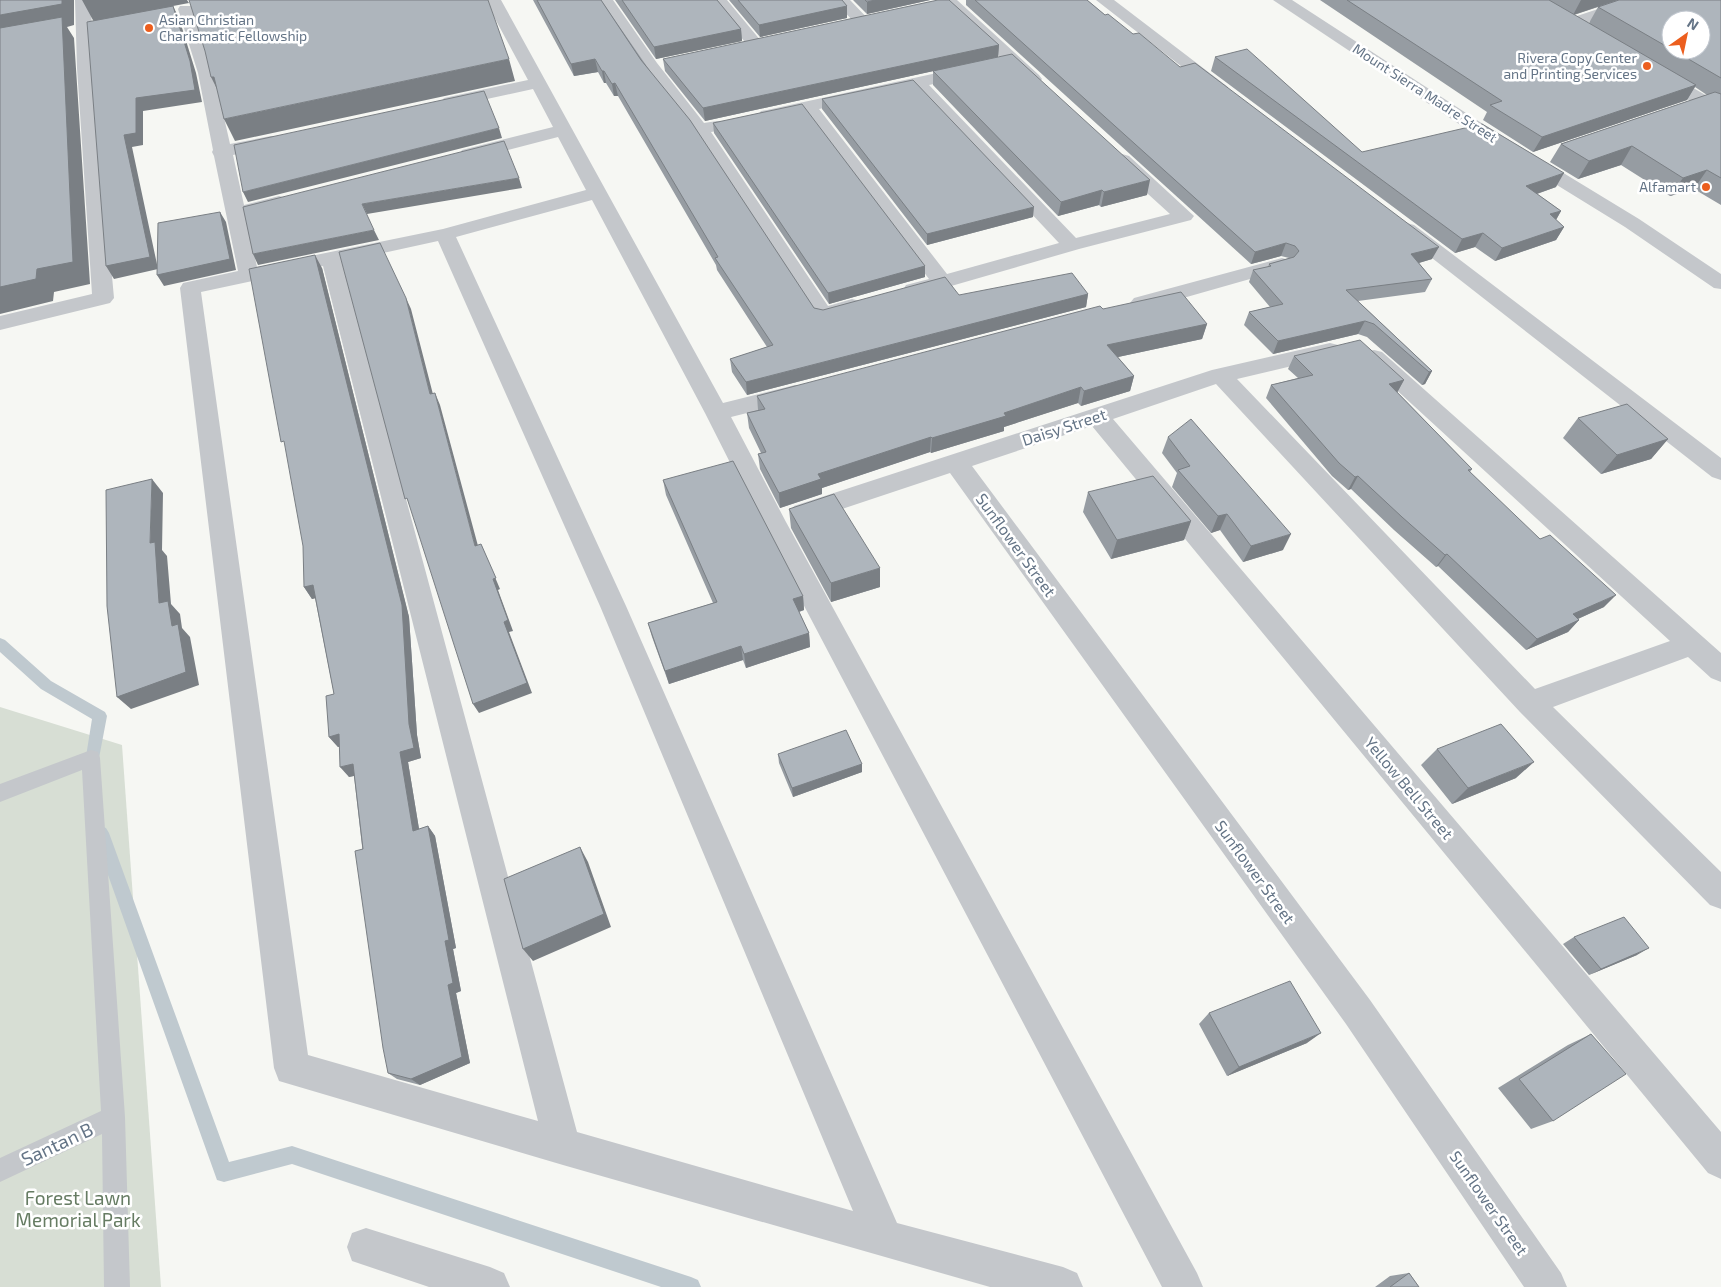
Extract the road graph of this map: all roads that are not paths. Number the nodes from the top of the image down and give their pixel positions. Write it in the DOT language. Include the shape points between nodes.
graph roads {
  1 [pos="83,0"];
  2 [pos="493,0"];
  3 [pos="605,0"];
  4 [pos="719,0"];
  5 [pos="841,0"];
  6 [pos="1104,0"];
  7 [pos="1281,0"];
  8 [pos="1640,0"];
  9 [pos="953,1"];
  10 [pos="204,6"];
  11 [pos="931,7"];
  12 [pos="1555,14"];
  13 [pos="882,18"];
  14 [pos="863,22"];
  15 [pos="1571,23"];
  16 [pos="845,26"];
  17 [pos="93,28"];
  18 [pos="1587,33"];
  19 [pos="66,34"];
  20 [pos="773,40"];
  21 [pos="755,44"];
  22 [pos="736,48"];
  23 [pos="1013,61"];
  24 [pos="670,63"];
  25 [pos="651,67"];
  26 [pos="1645,67"];
  27 [pos="917,82"];
  28 [pos="538,83"];
  29 [pos="1049,93"];
  30 [pos="1238,101"];
  31 [pos="1703,102"];
  32 [pos="432,106"];
  33 [pos="808,106"];
  34 [pos="1685,108"];
  35 [pos="1721,112"];
  36 [pos="754,118"];
  37 [pos="736,122"];
  38 [pos="700,129"];
  39 [pos="563,130"];
  40 [pos="288,138"];
  41 [pos="221,152"];
  42 [pos="1113,152"];
  43 [pos="1549,155"];
  44 [pos="450,159"];
  45 [pos="1531,161"];
  46 [pos="597,193"];
  47 [pos="298,197"];
  48 [pos="235,213"];
  49 [pos="1395,219"];
  50 [pos="445,234"];
  51 [pos="1072,245"];
  52 [pos="331,258"];
  53 [pos="1282,264"];
  54 [pos="249,276"];
  55 [pos="942,282"];
  56 [pos="1721,283"];
  57 [pos="896,294"];
  58 [pos="868,302"];
  59 [pos="1120,308"];
  60 [pos="0,323"];
  61 [pos="1220,375"];
  62 [pos="813,389"];
  63 [pos="717,413"];
  64 [pos="1097,416"];
  65 [pos="956,463"];
  66 [pos="1721,471"];
  67 [pos="773,522"];
  68 [pos="1693,644"];
  69 [pos="1721,670"];
  70 [pos="1530,703"];
  71 [pos="0,793"];
  72 [pos="1721,894"];
  73 [pos="113,1117"];
  74 [pos="563,1147"];
  75 [pos="1721,1160"];
  76 [pos="0,1170"];
  77 [pos="884,1240"];
  78 [pos="366,1247"];
  79 [pos="117,1287"];
  80 [pos="490,1287"];
  81 [pos="1063,1287"];
  82 [pos="1183,1287"];
  83 [pos="1547,1287"];
  1 -- 17 [label="street"];
  2 -- 28 [label="street"];
  3 -- 25 [label="street"];
  4 -- 21 [label="street"];
  5 -- 14 [label="street"];
  6 -- 30 [label="street"];
  7 -- 45 [label="street, Mount Sierra Madre Street"];
  8 -- 15 [label="street"];
  9 -- 11 [label="street"];
  9 -- 23 [label="street"];
  10 -- 41 [label="street" via="178,11 206,73"];
  12 -- 15 [label="street"];
  13 -- 14 [label="street"];
  14 -- 16 [label="street"];
  15 -- 18 [label="street"];
  17 -- 19 [label="street"];
  17 -- 60 [label="street" via="85,68 102,298"];
  20 -- 21 [label="street"];
  21 -- 22 [label="street"];
  23 -- 27 [label="street"];
  23 -- 29 [label="street"];
  24 -- 25 [label="street"];
  25 -- 38 [label="street"];
  26 -- 31 [label="street"];
  27 -- 33 [label="street"];
  27 -- 51 [label="street"];
  28 -- 32 [label="street"];
  28 -- 39 [label="street"];
  31 -- 34 [label="street"];
  31 -- 35 [label="street"];
  33 -- 36 [label="street"];
  33 -- 55 [label="street"];
  37 -- 38 [label="street"];
  38 -- 58 [label="street" via="823,314"];
  39 -- 44 [label="street"];
  39 -- 46 [label="street"];
  40 -- 41 [label="street"];
  41 -- 48 [label="street"];
  42 -- 51 [label="street" via="1184,216"];
  43 -- 45 [label="street"];
  45 -- 56 [label="street, Mount Sierra Madre Street"];
  46 -- 50 [label="street"];
  46 -- 63 [label="street"];
  47 -- 48 [label="street"];
  48 -- 54 [label="street"];
  49 -- 66 [label="street"];
  50 -- 52 [label="street"];
  50 -- 77 [label="street" via="613,606"];
  51 -- 55 [label="street"];
  52 -- 54 [label="street"];
  52 -- 74 [label="street"];
  53 -- 59 [label="street"];
  54 -- 74 [label="street" via="190,288 292,1068"];
  55 -- 57 [label="street"];
  61 -- 64 [label="street, Daisy Street"];
  61 -- 68 [label="street, Daisy Street" via="1354,344"];
  61 -- 70 [label="street"];
  62 -- 63 [label="street"];
  63 -- 67 [label="street"];
  64 -- 65 [label="street, Daisy Street"];
  64 -- 75 [label="street, Yellow Bell Street"];
  65 -- 67 [label="street, Daisy Street"];
  65 -- 83 [label="street, Sunflower Street" via="1358,1012"];
  67 -- 82 [label="street"];
  68 -- 69 [label="street"];
  68 -- 70 [label="street"];
  70 -- 72 [label="street"];
  71 -- 73 [label="lane" via="91,758"];
  73 -- 76 [label="lane, Santan B"];
  73 -- 79 [label="lane"];
  74 -- 77 [label="street"];
  77 -- 81 [label="street"];
  78 -- 80 [label="street"];
}
